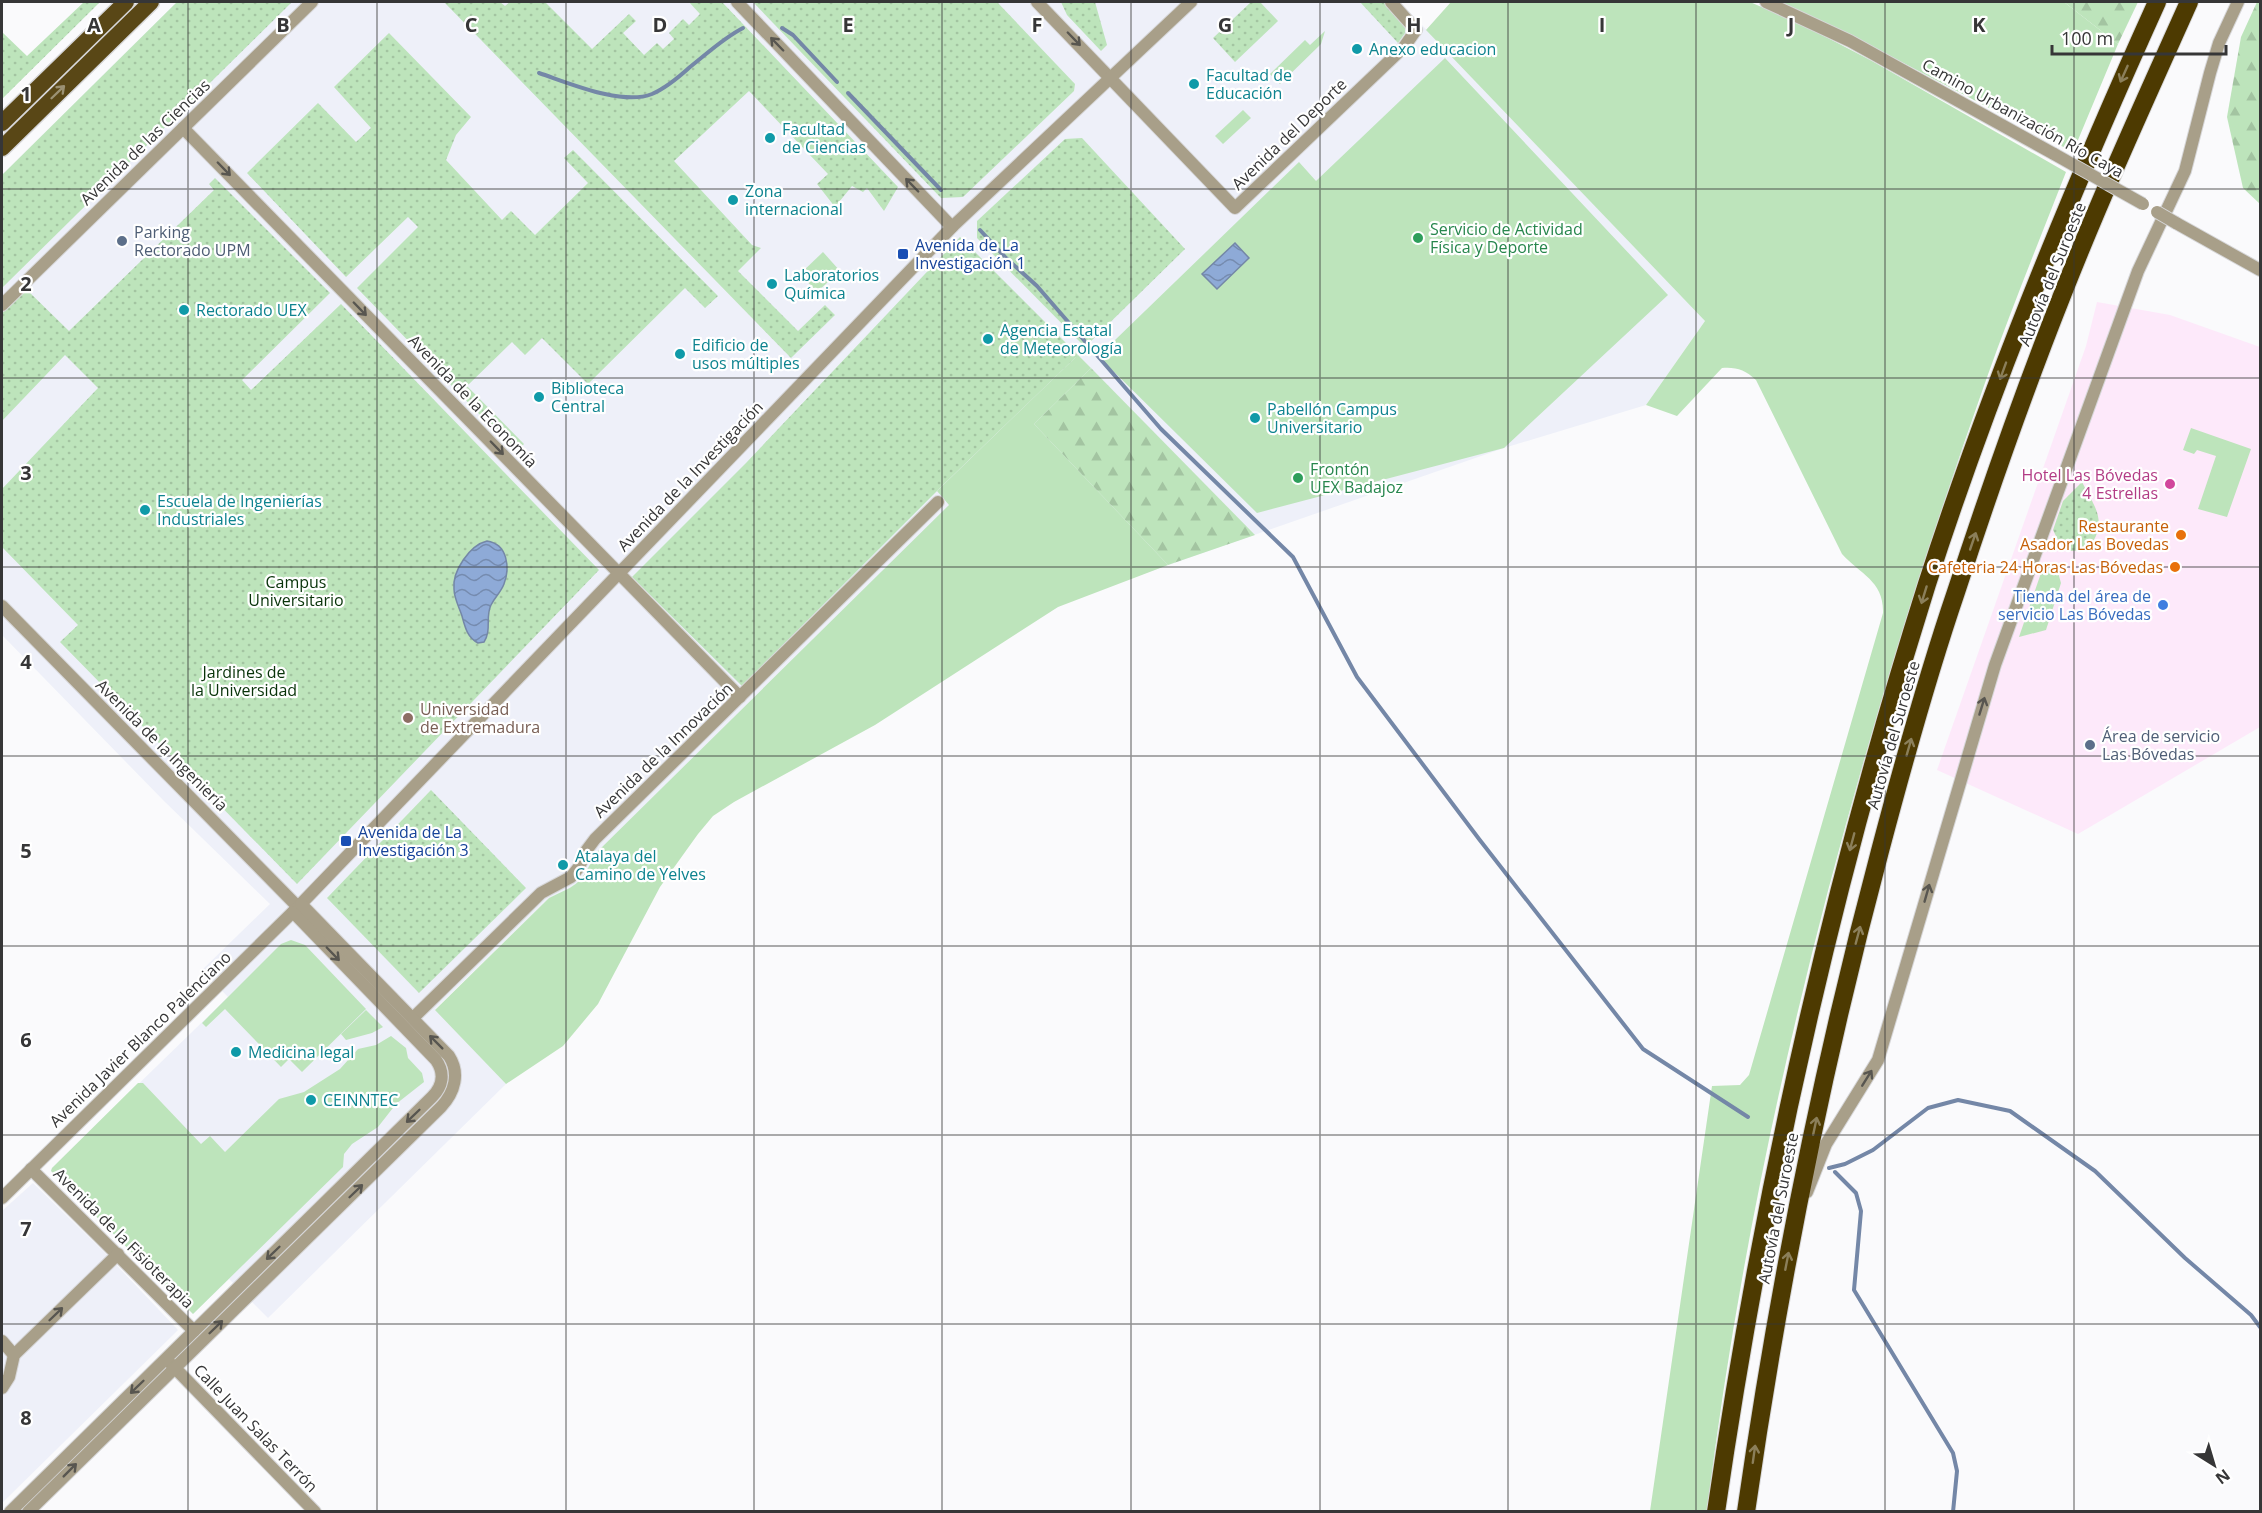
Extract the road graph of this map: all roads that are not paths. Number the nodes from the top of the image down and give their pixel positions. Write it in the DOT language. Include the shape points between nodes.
graph roads {
  1 [pos="126,2"];
  2 [pos="151,2"];
  3 [pos="312,2"];
  4 [pos="737,2"];
  5 [pos="1037,2"];
  6 [pos="1191,2"];
  7 [pos="1391,2"];
  8 [pos="1766,2"];
  9 [pos="2157,2"];
  10 [pos="2189,2"];
  11 [pos="2238,2"];
  12 [pos="1110,77"];
  13 [pos="2,123"];
  14 [pos="183,128"];
  15 [pos="2,148"];
  16 [pos="952,227"];
  17 [pos="2260,270"];
  18 [pos="2,305"];
  19 [pos="938,502"];
  20 [pos="619,573"];
  21 [pos="2,606"];
  22 [pos="740,697"];
  23 [pos="297,908"];
  24 [pos="413,1018"];
  25 [pos="31,1169"];
  26 [pos="2,1198"];
  27 [pos="1794,1224"];
  28 [pos="118,1254"];
  29 [pos="194,1331"];
  30 [pos="2,1341"];
  31 [pos="14,1355"];
  32 [pos="165,1359"];
  33 [pos="175,1368"];
  34 [pos="2,1388"];
  35 [pos="10,1512"];
  36 [pos="28,1512"];
  37 [pos="315,1512"];
  38 [pos="1716,1512"];
  39 [pos="1746,1512"];
  1 -- 13 [label="highway"];
  15 -- 2 [label="highway, one-way"];
  3 -- 14 [label="street, Avenida de las Ciencias"];
  16 -- 4 [label="street, one-way"];
  5 -- 12 [label="street, one-way"];
  6 -- 12 [label="street, Avenida de la Investigación"];
  7 -- 12 [label="street, Avenida del Deporte" via="1416,30 1404,47 1234,208"];
  8 -- 17 [label="street, Camino Urbanización Río Caya, bridge" via="1850,41"];
  9 -- 38 [label="highway, Autovía del Suroeste, one-way" via="2033,289 1932,570 1893,697 1828,932 1800,1052 1746,1316"];
  27 -- 10 [label="highway, Autovía del Suroeste, one-way" via="1854,949 1955,594 2063,292"];
  27 -- 11 [label="street, one-way" via="1826,1144 1878,1060 1986,693 2138,271 2185,171 2219,43"];
  12 -- 16 [label="street, Avenida de la Investigación"];
  14 -- 18 [label="street, Avenida de las Ciencias"];
  14 -- 20 [label="street, Avenida de la Economía, one-way"];
  16 -- 20 [label="street, Avenida de la Investigación"];
  19 -- 22 [label="street, Avenida de la Innovación"];
  20 -- 22 [label="street, Avenida de la Economía"];
  20 -- 23 [label="street, Avenida de la Investigación"];
  21 -- 23 [label="street, Avenida de la Ingeniería"];
  22 -- 24 [label="street, Avenida de la Innovación" via="595,839 571,877 540,893"];
  23 -- 24 [label="street"];
  23 -- 25 [label="street, Avenida Javier Blanco Palenciano"];
  23 -- 29 [label="street, one-way" via="436,1060 442,1072 441,1083 432,1097"];
  33 -- 24 [label="street, one-way" via="446,1101 454,1084 454,1065"];
  25 -- 26 [label="street, Avenida Javier Blanco Palenciano"];
  25 -- 28 [label="street, Avenida de la Fisioterapia"];
  39 -- 27 [label="highway, Autovía del Suroeste, one-way"];
  28 -- 29 [label="street, Avenida de la Fisioterapia"];
  31 -- 28 [label="street, one-way"];
  29 -- 32 [label="street"];
  30 -- 31 [label="street"];
  31 -- 34 [label="street"];
  32 -- 33 [label="street, Calle Juan Salas Terrón"];
  32 -- 35 [label="street, one-way"];
  36 -- 33 [label="street, one-way"];
  33 -- 37 [label="street, Calle Juan Salas Terrón"];
}
